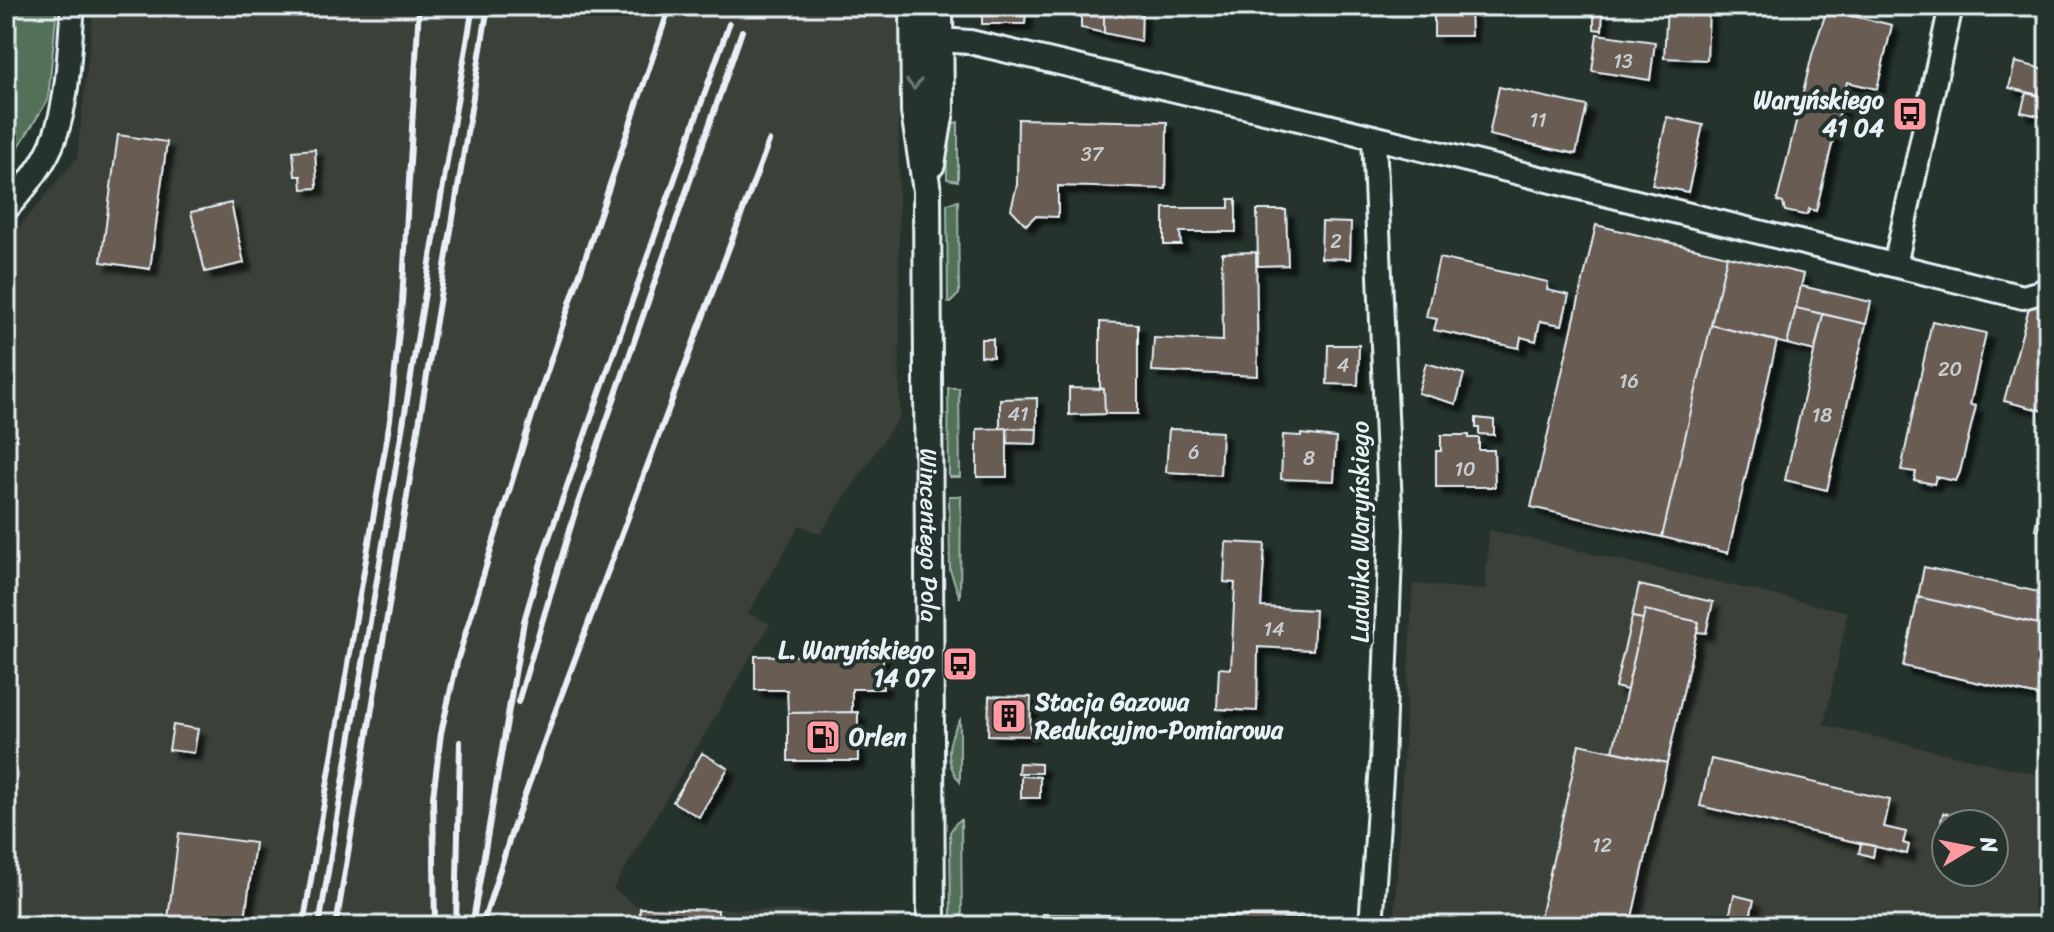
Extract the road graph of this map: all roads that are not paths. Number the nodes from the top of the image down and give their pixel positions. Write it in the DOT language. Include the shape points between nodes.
graph roads {
  1 [pos="73,6"];
  2 [pos="939,6"];
  3 [pos="1951,6"];
  4 [pos="914,11"];
  5 [pos="939,40"];
  6 [pos="1374,137"];
  7 [pos="927,191"];
  8 [pos="6,209"];
  9 [pos="1895,265"];
  10 [pos="2048,290"];
  11 [pos="931,926"];
  12 [pos="1371,926"];
  1 -- 8 [label="street" via="54,139"];
  2 -- 5 [label="street, Wincentego Pola"];
  3 -- 9 [label="street"];
  4 -- 5 [label="street" via="920,28"];
  4 -- 7 [label="street, Wincentego Pola, one-way" via="915,112"];
  5 -- 6 [label="street" via="970,42"];
  5 -- 7 [label="street, Wincentego Pola" via="940,111"];
  6 -- 9 [label="street"];
  6 -- 12 [label="street, Ludwika Waryńskiego" via="1391,530"];
  7 -- 11 [label="street, Wincentego Pola"];
  9 -- 10 [label="street" via="2023,297"];
}
